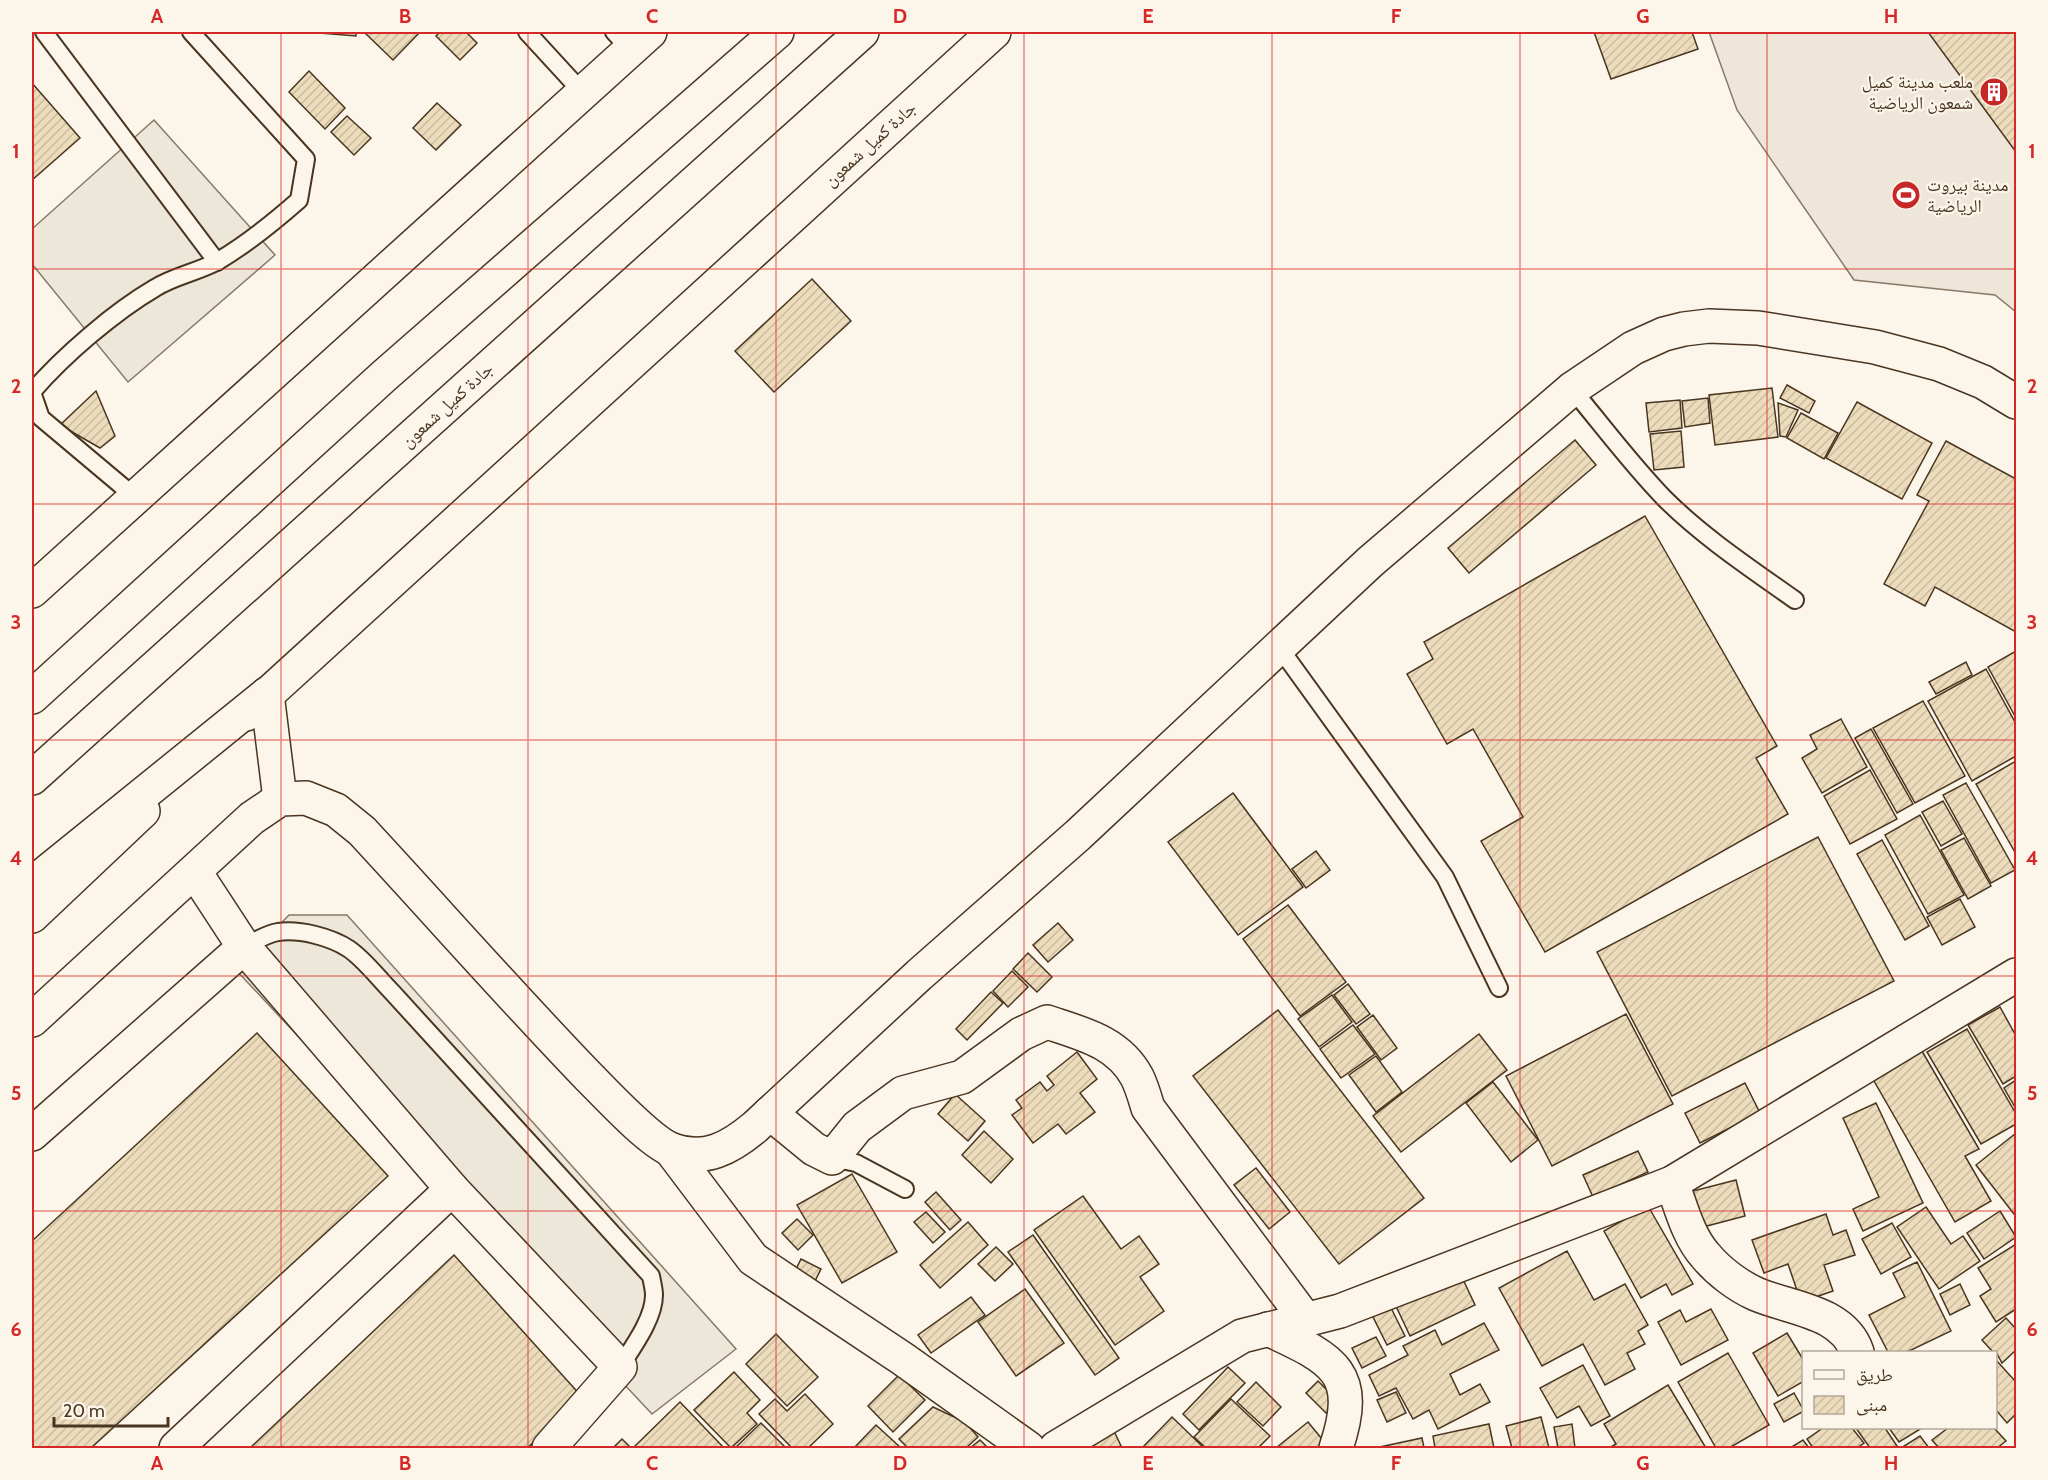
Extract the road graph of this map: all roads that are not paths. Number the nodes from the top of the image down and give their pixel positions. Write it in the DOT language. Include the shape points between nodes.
graph roads {
  1 [pos="44,32"];
  2 [pos="191,32"];
  3 [pos="527,32"];
  4 [pos="777,32"];
  5 [pos="862,32"];
  6 [pos="994,32"];
  7 [pos="632,38"];
  8 [pos="583,93"];
  9 [pos="217,262"];
  10 [pos="1572,388"];
  11 [pos="2016,402"];
  12 [pos="36,423"];
  13 [pos="135,497"];
  14 [pos="32,591"];
  15 [pos="1795,600"];
  16 [pos="1279,647"];
  17 [pos="267,694"];
  18 [pos="32,697"];
  19 [pos="32,777"];
  20 [pos="280,799"];
  21 [pos="195,872"];
  22 [pos="32,884"];
  23 [pos="32,916"];
  24 [pos="244,947"];
  25 [pos="2016,975"];
  26 [pos="1499,988"];
  27 [pos="32,1020"];
  28 [pos="770,1113"];
  29 [pos="32,1134"];
  30 [pos="670,1149"];
  31 [pos="832,1158"];
  32 [pos="1672,1183"];
  33 [pos="452,1189"];
  34 [pos="904,1189"];
  35 [pos="1306,1320"];
  36 [pos="1268,1329"];
  37 [pos="1856,1351"];
  38 [pos="620,1367"];
  39 [pos="176,1449"];
  40 [pos="549,1449"];
  41 [pos="1028,1449"];
  42 [pos="1056,1449"];
  43 [pos="1336,1449"];
  1 -- 9 [label="lane"];
  2 -- 9 [label="lane" via="306,159 299,200 265,230"];
  3 -- 8 [label="lane"];
  4 -- 18 [label="main road" via="384,376"];
  5 -- 19 [label="main road, جادة كميل شمعون"];
  6 -- 17 [label="main road, جادة كميل شمعون"];
  7 -- 8 [label="main road"];
  8 -- 13 [label="main road"];
  9 -- 12 [label="lane" via="156,287 49,372 32,392"];
  10 -- 11 [label="main road" via="1633,348 1664,334 1733,326 1809,336 1939,364 1983,382"];
  10 -- 15 [label="lane" via="1665,499"];
  10 -- 16 [label="main road" via="1370,562"];
  12 -- 13 [label="lane"];
  13 -- 14 [label="main road"];
  16 -- 26 [label="lane" via="1445,877"];
  16 -- 28 [label="main road"];
  17 -- 20 [label="main road"];
  17 -- 22 [label="main road"];
  17 -- 23 [label="main road"];
  20 -- 21 [label="main road" via="252,818"];
  20 -- 30 [label="main road" via="306,798 336,810 362,831 571,1058 644,1130"];
  21 -- 24 [label="main road"];
  21 -- 27 [label="main road"];
  24 -- 29 [label="main road"];
  24 -- 33 [label="main road"];
  24 -- 38 [label="lane" via="278,932 297,932 349,949 651,1276 654,1297 650,1313"];
  25 -- 32 [label="main road"];
  28 -- 30 [label="main road" via="735,1144 714,1152 693,1155"];
  28 -- 31 [label="main road" via="814,1149"];
  30 -- 41 [label="main road" via="753,1258"];
  31 -- 34 [label="lane" via="856,1162"];
  31 -- 35 [label="main road" via="857,1127 903,1093 962,1077 1021,1034 1047,1023 1099,1039 1124,1058 1138,1078 1148,1108"];
  32 -- 35 [label="main road" via="1340,1311"];
  32 -- 37 [label="main road" via="1687,1224 1704,1254 1727,1276 1755,1294 1818,1314 1842,1330"];
  33 -- 38 [label="main road"];
  33 -- 39 [label="main road"];
  35 -- 36 [label="main road"];
  36 -- 42 [label="main road" via="1242,1336"];
  36 -- 43 [label="main road" via="1306,1347 1336,1370 1346,1395 1343,1429"];
  38 -- 40 [label="main road"];
}
